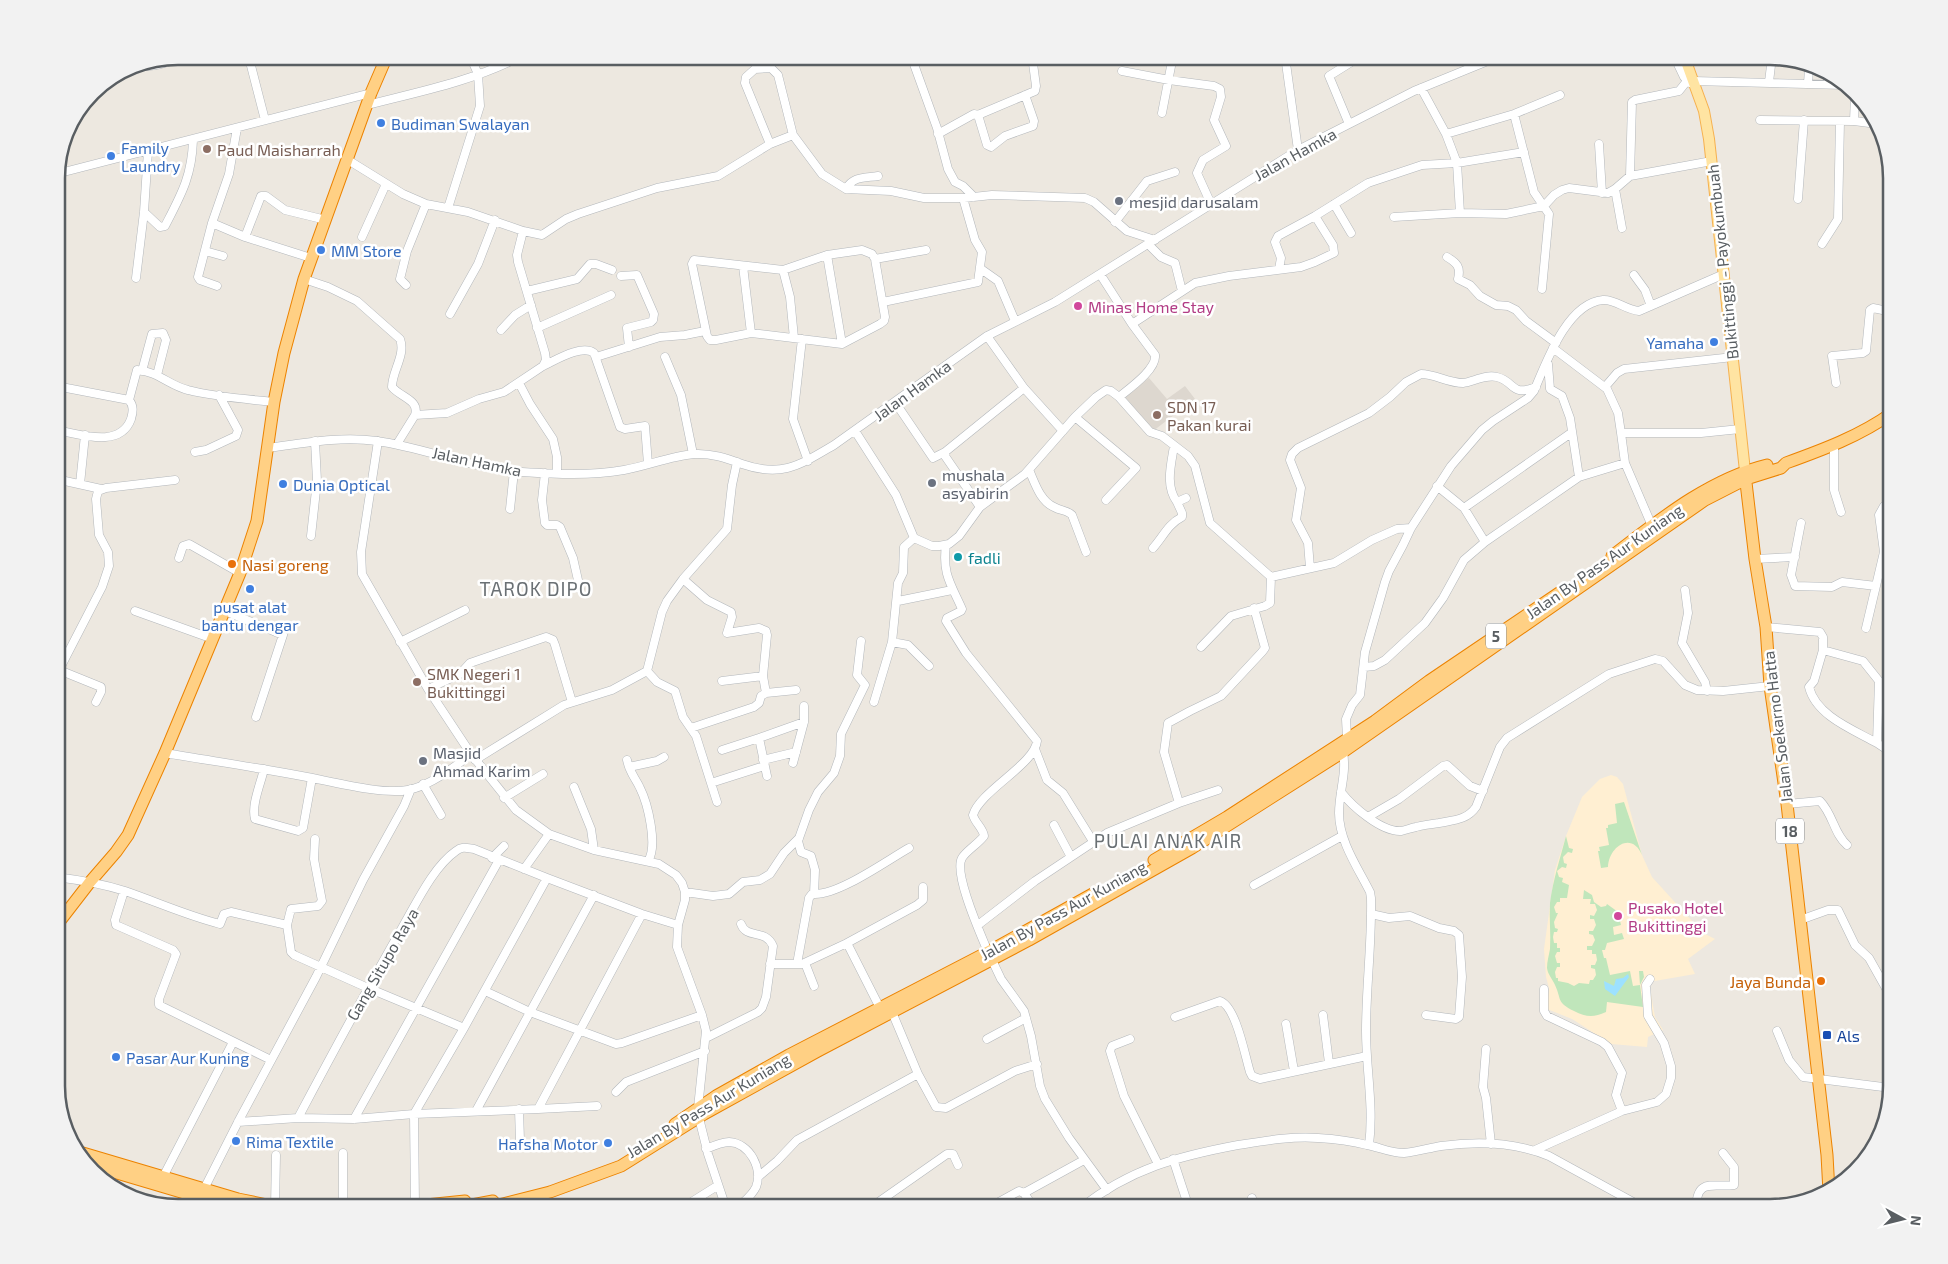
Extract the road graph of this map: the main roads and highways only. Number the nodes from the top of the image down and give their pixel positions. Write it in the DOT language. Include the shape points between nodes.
graph roads {
  1 [pos="383,65"];
  2 [pos="1687,65"];
  3 [pos="1883,418"];
  4 [pos="1745,475"];
  5 [pos="1608,564"];
  6 [pos="1425,689"];
  7 [pos="1266,796"];
  8 [pos="65,914"];
  9 [pos="985,958"];
  10 [pos="816,1047"];
  11 [pos="89,1155"];
  12 [pos="95,1162"];
  13 [pos="101,1168"];
  14 [pos="111,1176"];
  15 [pos="1828,1182"];
  16 [pos="186,1199"];
  17 [pos="205,1199"];
  18 [pos="224,1199"];
  19 [pos="246,1199"];
  20 [pos="473,1199"];
  21 [pos="500,1199"];
  22 [pos="515,1199"];
  1 -- 8 [label="highway" via="304,279 274,402 257,521 240,573 128,835"];
  2 -- 4 [label="main road, Bukittinggi - Payokumbuah" via="1704,111 1712,161"];
  3 -- 4 [label="highway, 5" via="1781,468"];
  4 -- 5 [label="highway, Jalan By Pass Aur Kuniang / 5"];
  4 -- 5 [label="highway, Jalan By Pass Aur Kuniang / 5" via="1701,493 1652,526"];
  4 -- 15 [label="highway, Jalan Soekarno Hatta / 18" via="1787,804"];
  5 -- 6 [label="highway, Jalan By Pass Aur Kuniang / 5"];
  6 -- 7 [label="highway, Jalan By Pass Aur Kuniang / 5" via="1347,738"];
  6 -- 7 [label="highway, Jalan By Pass Aur Kuniang / 5" via="1343,752"];
  7 -- 9 [label="highway, Jalan By Pass Aur Kuniang / 5" via="1192,848"];
  9 -- 10 [label="highway, Jalan By Pass Aur Kuniang" via="892,1012"];
  9 -- 10 [label="highway, Jalan By Pass Aur Kuniang" via="880,1008"];
  10 -- 22 [label="highway, Jalan By Pass Aur Kuniang" via="716,1096 699,1113 631,1157"];
  11 -- 19 [label="highway"];
  12 -- 18 [label="highway"];
  13 -- 17 [label="highway"];
  14 -- 16 [label="highway"];
  20 -- 21 [label="highway, Jalan By Pass Aur Kuniang"];
}
